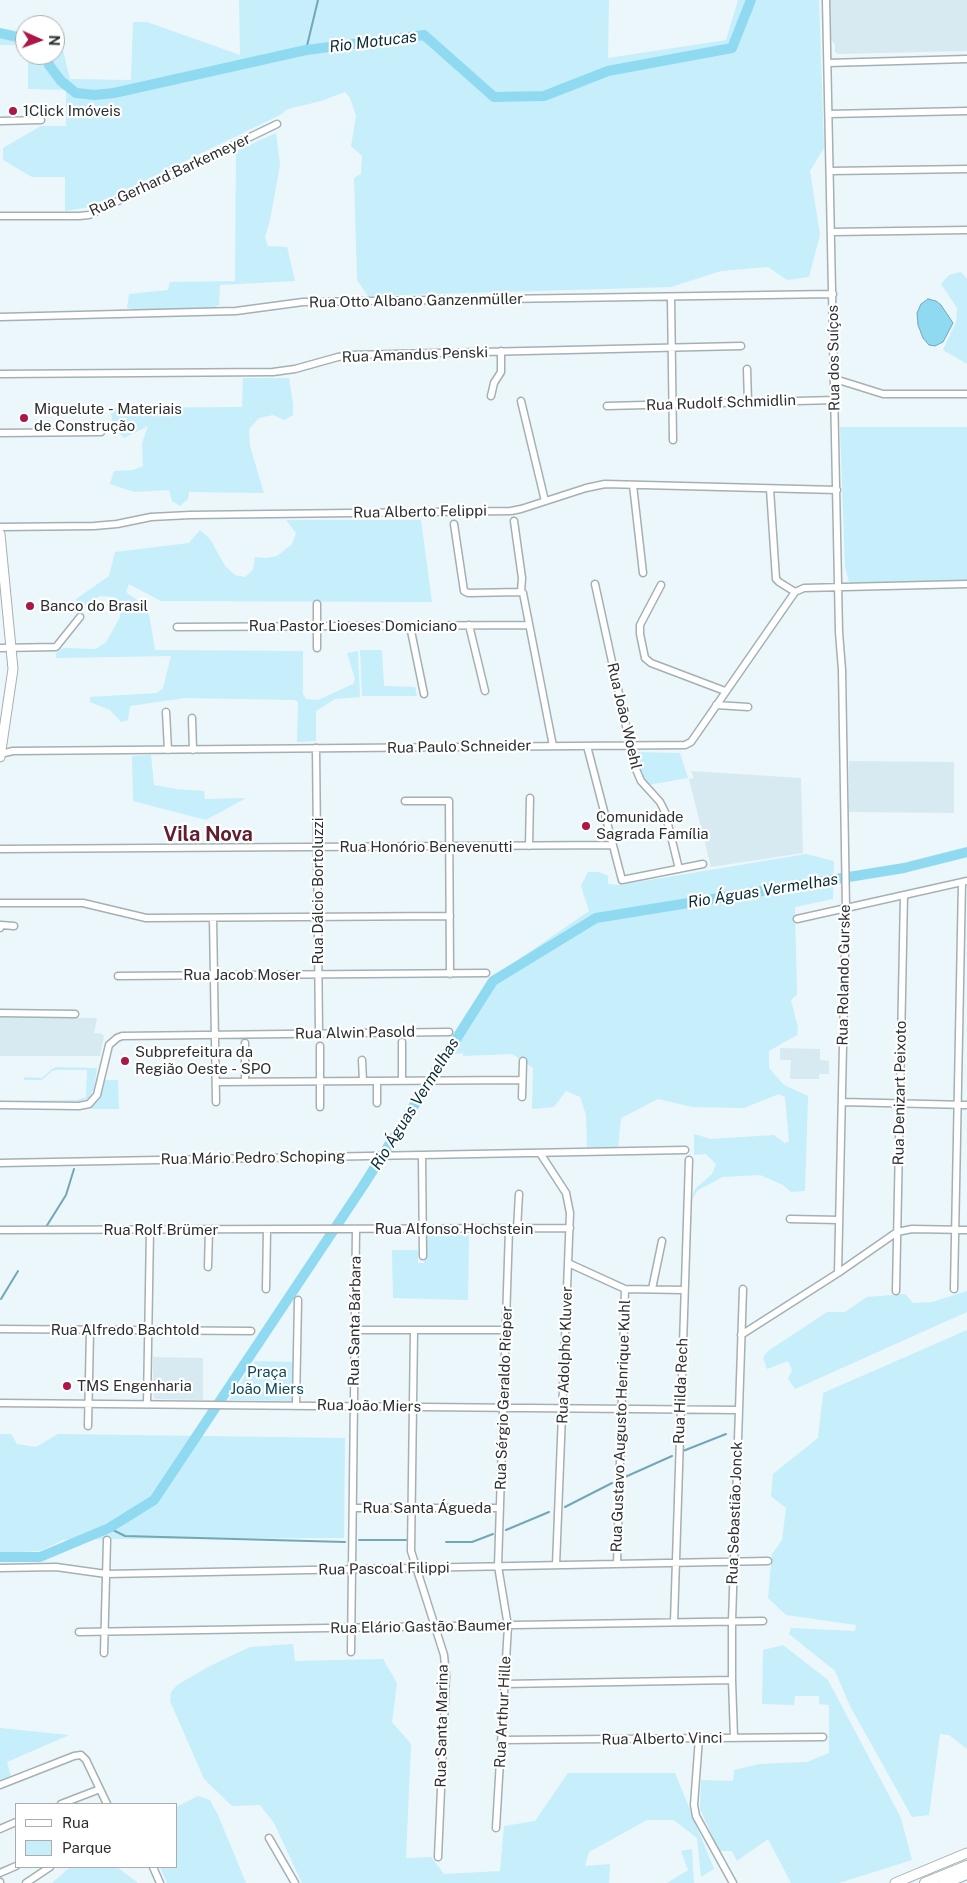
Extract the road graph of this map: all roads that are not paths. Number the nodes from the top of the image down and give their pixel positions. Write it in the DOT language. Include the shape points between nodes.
graph roads {
  1 [pos="826,0"];
  2 [pos="967,60"];
  3 [pos="828,63"];
  4 [pos="967,111"];
  5 [pos="829,114"];
  6 [pos="41,120"];
  7 [pos="0,121"];
  8 [pos="277,124"];
  9 [pos="967,169"];
  10 [pos="830,171"];
  11 [pos="0,216"];
  12 [pos="967,230"];
  13 [pos="832,232"];
  14 [pos="833,294"];
  15 [pos="671,298"];
  16 [pos="0,317"];
  17 [pos="741,346"];
  18 [pos="672,347"];
  19 [pos="501,351"];
  20 [pos="747,369"];
  21 [pos="0,374"];
  22 [pos="834,379"];
  23 [pos="967,394"];
  24 [pos="491,396"];
  25 [pos="835,400"];
  26 [pos="521,402"];
  27 [pos="748,402"];
  28 [pos="673,404"];
  29 [pos="607,406"];
  30 [pos="101,432"];
  31 [pos="0,433"];
  32 [pos="673,440"];
  33 [pos="634,485"];
  34 [pos="770,489"];
  35 [pos="837,490"];
  36 [pos="545,501"];
  37 [pos="514,521"];
  38 [pos="454,524"];
  39 [pos="0,527"];
  40 [pos="0,534"];
  41 [pos="643,573"];
  42 [pos="595,584"];
  43 [pos="967,584"];
  44 [pos="661,585"];
  45 [pos="838,587"];
  46 [pos="2,590"];
  47 [pos="795,592"];
  48 [pos="522,593"];
  49 [pos="317,604"];
  50 [pos="80,617"];
  51 [pos="469,625"];
  52 [pos="529,625"];
  53 [pos="317,626"];
  54 [pos="410,626"];
  55 [pos="177,627"];
  56 [pos="0,648"];
  57 [pos="12,648"];
  58 [pos="317,648"];
  59 [pos="485,691"];
  60 [pos="726,691"];
  61 [pos="424,694"];
  62 [pos="4,705"];
  63 [pos="716,705"];
  64 [pos="748,707"];
  65 [pos="166,712"];
  66 [pos="192,718"];
  67 [pos="629,745"];
  68 [pos="553,746"];
  69 [pos="587,746"];
  70 [pos="316,748"];
  71 [pos="168,750"];
  72 [pos="193,750"];
  73 [pos="0,755"];
  74 [pos="530,798"];
  75 [pos="404,801"];
  76 [pos="450,846"];
  77 [pos="529,846"];
  78 [pos="613,846"];
  79 [pos="317,847"];
  80 [pos="0,849"];
  81 [pos="703,864"];
  82 [pos="680,869"];
  83 [pos="965,881"];
  84 [pos="904,895"];
  85 [pos="0,903"];
  86 [pos="846,908"];
  87 [pos="450,916"];
  88 [pos="318,917"];
  89 [pos="214,918"];
  90 [pos="797,919"];
  91 [pos="14,926"];
  92 [pos="0,928"];
  93 [pos="450,974"];
  94 [pos="486,974"];
  95 [pos="318,975"];
  96 [pos="118,976"];
  97 [pos="214,976"];
  98 [pos="0,1013"];
  99 [pos="75,1014"];
  100 [pos="449,1032"];
  101 [pos="319,1033"];
  102 [pos="215,1034"];
  103 [pos="402,1042"];
  104 [pos="245,1043"];
  105 [pos="320,1046"];
  106 [pos="362,1060"];
  107 [pos="523,1061"];
  108 [pos="522,1080"];
  109 [pos="363,1081"];
  110 [pos="378,1081"];
  111 [pos="402,1081"];
  112 [pos="216,1082"];
  113 [pos="245,1082"];
  114 [pos="320,1082"];
  115 [pos="522,1097"];
  116 [pos="216,1102"];
  117 [pos="377,1102"];
  118 [pos="842,1102"];
  119 [pos="900,1103"];
  120 [pos="958,1104"];
  121 [pos="967,1105"];
  122 [pos="0,1106"];
  123 [pos="320,1107"];
  124 [pos="685,1150"];
  125 [pos="540,1153"];
  126 [pos="422,1155"];
  127 [pos="689,1160"];
  128 [pos="0,1163"];
  129 [pos="518,1194"];
  130 [pos="790,1219"];
  131 [pos="839,1220"];
  132 [pos="570,1228"];
  133 [pos="422,1229"];
  134 [pos="510,1229"];
  135 [pos="517,1229"];
  136 [pos="956,1229"];
  137 [pos="0,1230"];
  138 [pos="150,1230"];
  139 [pos="209,1230"];
  140 [pos="268,1230"];
  141 [pos="322,1230"];
  142 [pos="356,1230"];
  143 [pos="967,1230"];
  144 [pos="897,1232"];
  145 [pos="662,1242"];
  146 [pos="422,1256"];
  147 [pos="568,1263"];
  148 [pos="208,1267"];
  149 [pos="838,1273"];
  150 [pos="266,1289"];
  151 [pos="625,1289"];
  152 [pos="652,1289"];
  153 [pos="743,1289"];
  154 [pos="954,1289"];
  155 [pos="684,1290"];
  156 [pos="896,1291"];
  157 [pos="298,1300"];
  158 [pos="0,1330"];
  159 [pos="90,1330"];
  160 [pos="148,1330"];
  161 [pos="355,1330"];
  162 [pos="414,1330"];
  163 [pos="506,1330"];
  164 [pos="251,1331"];
  165 [pos="741,1335"];
  166 [pos="0,1402"];
  167 [pos="89,1403"];
  168 [pos="147,1404"];
  169 [pos="296,1405"];
  170 [pos="354,1406"];
  171 [pos="413,1406"];
  172 [pos="503,1407"];
  173 [pos="562,1408"];
  174 [pos="621,1409"];
  175 [pos="680,1409"];
  176 [pos="738,1410"];
  177 [pos="88,1426"];
  178 [pos="353,1508"];
  179 [pos="412,1508"];
  180 [pos="500,1508"];
  181 [pos="107,1540"];
  182 [pos="768,1561"];
  183 [pos="734,1562"];
  184 [pos="675,1563"];
  185 [pos="617,1564"];
  186 [pos="556,1565"];
  187 [pos="498,1566"];
  188 [pos="0,1568"];
  189 [pos="415,1568"];
  190 [pos="352,1569"];
  191 [pos="106,1574"];
  192 [pos="732,1621"];
  193 [pos="763,1621"];
  194 [pos="674,1622"];
  195 [pos="508,1626"];
  196 [pos="435,1627"];
  197 [pos="352,1628"];
  198 [pos="79,1632"];
  199 [pos="105,1632"];
  200 [pos="352,1652"];
  201 [pos="104,1653"];
  202 [pos="732,1680"];
  203 [pos="505,1684"];
  204 [pos="823,1737"];
  205 [pos="699,1738"];
  206 [pos="734,1738"];
  207 [pos="502,1740"];
  208 [pos="0,1785"];
  209 [pos="100,1789"];
  210 [pos="64,1803"];
  211 [pos="107,1803"];
  212 [pos="15,1822"];
  213 [pos="496,1828"];
  214 [pos="0,1829"];
  215 [pos="269,1838"];
  216 [pos="967,1853"];
  217 [pos="438,1856"];
  218 [pos="15,1866"];
  219 [pos="967,1866"];
  220 [pos="48,1868"];
  221 [pos="153,1868"];
  222 [pos="0,1873"];
  223 [pos="967,1874"];
  224 [pos="26,1883"];
  225 [pos="160,1883"];
  226 [pos="295,1883"];
  227 [pos="733,1883"];
  228 [pos="895,1883"];
  229 [pos="924,1883"];
  230 [pos="944,1883"];
  1 -- 3 [label="street, Rua dos Suíços"];
  2 -- 3 [label="street"];
  3 -- 5 [label="street, Rua dos Suíços"];
  4 -- 5 [label="street"];
  5 -- 10 [label="street, Rua dos Suíços"];
  6 -- 7 [label="street"];
  8 -- 11 [label="street, Rua Gerhard Barkemeyer" via="90,215"];
  9 -- 10 [label="street"];
  10 -- 13 [label="street, Rua dos Suíços"];
  12 -- 13 [label="street"];
  13 -- 14 [label="street, Rua dos Suíços"];
  14 -- 15 [label="street, Rua Otto Albano Ganzenmüller"];
  14 -- 22 [label="street, Rua dos Suíços"];
  15 -- 16 [label="street, Rua Otto Albano Ganzenmüller" via="303,302 236,311"];
  15 -- 18 [label="street"];
  17 -- 18 [label="street, Rua Amandus Penski"];
  18 -- 19 [label="street, Rua Amandus Penski"];
  18 -- 28 [label="street"];
  19 -- 21 [label="street, Rua Amandus Penski" via="351,355 294,370 273,372"];
  19 -- 24 [label="street" via="501,372"];
  20 -- 27 [label="street"];
  22 -- 23 [label="street" via="883,394"];
  22 -- 25 [label="street, Rua dos Suíços"];
  25 -- 27 [label="street, Rua Rudolf Schmidlin"];
  25 -- 35 [label="street, Rua dos Suíços"];
  26 -- 36 [label="street"];
  27 -- 28 [label="street, Rua Rudolf Schmidlin"];
  28 -- 29 [label="street, Rua Rudolf Schmidlin"];
  28 -- 32 [label="street"];
  30 -- 31 [label="street"];
  33 -- 34 [label="street, Rua Alberto Felippi"];
  33 -- 36 [label="street, Rua Alberto Felippi" via="595,485"];
  33 -- 41 [label="street"];
  34 -- 35 [label="street, Rua Alberto Felippi"];
  34 -- 47 [label="street" via="776,579"];
  35 -- 45 [label="street, Rua dos Suíços"];
  36 -- 39 [label="street, Rua Alberto Felippi" via="511,511 190,515 94,526"];
  37 -- 48 [label="street"];
  38 -- 48 [label="street" via="464,592"];
  40 -- 46 [label="main road"];
  42 -- 67 [label="street, Rua João Woehl"];
  43 -- 45 [label="street"];
  44 -- 60 [label="street" via="640,625 645,658"];
  45 -- 47 [label="street" via="804,588"];
  45 -- 86 [label="street, Rua Rolando Gurske"];
  46 -- 57 [label="main road"];
  47 -- 60 [label="street, Rua Paulo Schneider"];
  48 -- 52 [label="street"];
  49 -- 53 [label="street"];
  50 -- 57 [label="street" via="56,647"];
  51 -- 52 [label="street, Rua Pastor Lioeses Domiciano"];
  51 -- 54 [label="street, Rua Pastor Lioeses Domiciano"];
  51 -- 59 [label="street"];
  52 -- 68 [label="street"];
  53 -- 54 [label="street, Rua Pastor Lioeses Domiciano"];
  53 -- 55 [label="street, Rua Pastor Lioeses Domiciano"];
  53 -- 58 [label="street"];
  54 -- 61 [label="street"];
  56 -- 57 [label="street"];
  57 -- 62 [label="main road" via="13,669"];
  60 -- 63 [label="street, Rua Paulo Schneider"];
  62 -- 73 [label="main road"];
  63 -- 64 [label="street"];
  63 -- 67 [label="street, Rua Paulo Schneider" via="688,744"];
  65 -- 71 [label="street"];
  66 -- 72 [label="street"];
  67 -- 69 [label="street, Rua Paulo Schneider"];
  67 -- 82 [label="street, Rua João Woehl" via="639,776 665,812"];
  68 -- 69 [label="street, Rua Paulo Schneider"];
  68 -- 70 [label="street, Rua Paulo Schneider"];
  69 -- 78 [label="street"];
  70 -- 72 [label="street, Rua Paulo Schneider"];
  70 -- 79 [label="street, Rua Dálcio Bortoluzzi"];
  71 -- 72 [label="street, Rua Paulo Schneider"];
  71 -- 73 [label="street, Rua Paulo Schneider" via="13,751"];
  74 -- 77 [label="street"];
  75 -- 76 [label="street" via="450,801"];
  76 -- 77 [label="street, Rua Honório Benevenutti"];
  76 -- 79 [label="street, Rua Honório Benevenutti"];
  76 -- 87 [label="street"];
  77 -- 78 [label="street, Rua Honório Benevenutti"];
  78 -- 82 [label="street" via="622,880"];
  79 -- 80 [label="street, Rua Honório Benevenutti"];
  79 -- 88 [label="street, Rua Dálcio Bortoluzzi"];
  81 -- 82 [label="street"];
  83 -- 84 [label="street"];
  83 -- 120 [label="street"];
  84 -- 86 [label="street"];
  84 -- 119 [label="street, Rua Denizart Peixoto"];
  85 -- 89 [label="street" via="83,903 146,918"];
  86 -- 90 [label="street"];
  86 -- 118 [label="street, Rua Rolando Gurske"];
  87 -- 88 [label="street"];
  87 -- 93 [label="street"];
  88 -- 89 [label="street"];
  88 -- 95 [label="street, Rua Dálcio Bortoluzzi"];
  89 -- 97 [label="street"];
  91 -- 92 [label="street" via="1,925"];
  93 -- 94 [label="street, Rua Jacob Moser"];
  93 -- 95 [label="street, Rua Jacob Moser"];
  95 -- 97 [label="street, Rua Jacob Moser"];
  95 -- 101 [label="street, Rua Dálcio Bortoluzzi"];
  96 -- 97 [label="street, Rua Jacob Moser"];
  97 -- 102 [label="street"];
  98 -- 99 [label="street"];
  100 -- 101 [label="street, Rua Alwin Pasold"];
  101 -- 102 [label="street, Rua Alwin Pasold"];
  102 -- 112 [label="street"];
  102 -- 122 [label="street, Rua Alwin Pasold" via="117,1038 108,1050 99,1090 89,1104"];
  103 -- 111 [label="street"];
  104 -- 113 [label="street"];
  105 -- 114 [label="street"];
  106 -- 109 [label="street"];
  107 -- 108 [label="street"];
  108 -- 111 [label="street"];
  108 -- 115 [label="street"];
  109 -- 110 [label="street"];
  109 -- 114 [label="street"];
  110 -- 111 [label="street"];
  110 -- 117 [label="street"];
  112 -- 113 [label="street"];
  112 -- 116 [label="street"];
  113 -- 114 [label="street"];
  114 -- 123 [label="street"];
  118 -- 119 [label="street"];
  118 -- 131 [label="street, Rua Rolando Gurske"];
  119 -- 120 [label="street"];
  119 -- 144 [label="street, Rua Denizart Peixoto"];
  120 -- 121 [label="street"];
  120 -- 136 [label="street"];
  124 -- 125 [label="street, Rua Mário Pedro Schoping"];
  125 -- 126 [label="street, Rua Mário Pedro Schoping"];
  125 -- 132 [label="street, Rua Adolpho Kluver" via="568,1199"];
  126 -- 128 [label="street, Rua Mário Pedro Schoping"];
  126 -- 133 [label="street"];
  127 -- 155 [label="street, Rua Hilda Rech"];
  129 -- 135 [label="street"];
  130 -- 131 [label="street"];
  131 -- 149 [label="street, Rua Rolando Gurske"];
  132 -- 135 [label="street, Rua Alfonso Hochstein"];
  132 -- 147 [label="street, Rua Adolpho Kluver"];
  133 -- 134 [label="street, Rua Alfonso Hochstein"];
  133 -- 142 [label="street, Rua Alfonso Hochstein"];
  133 -- 146 [label="street"];
  134 -- 135 [label="street, Rua Alfonso Hochstein"];
  134 -- 163 [label="street, Rua Sérgio Geraldo Rieper"];
  136 -- 143 [label="street"];
  136 -- 144 [label="street"];
  136 -- 154 [label="street"];
  137 -- 138 [label="street, Rua Rolf Brümer"];
  138 -- 139 [label="street, Rua Rolf Brümer"];
  138 -- 160 [label="street"];
  139 -- 140 [label="street, Rua Rolf Brümer"];
  139 -- 148 [label="street"];
  140 -- 141 [label="street, Rua Rolf Brümer"];
  140 -- 150 [label="street"];
  141 -- 142 [label="street, Rua Alfonso Hochstein"];
  142 -- 161 [label="street, Rua Santa Bárbara"];
  144 -- 149 [label="street"];
  144 -- 156 [label="street, Rua Denizart Peixoto"];
  145 -- 152 [label="street"];
  147 -- 151 [label="street"];
  147 -- 173 [label="street, Rua Adolpho Kluver"];
  149 -- 165 [label="street"];
  151 -- 152 [label="street"];
  151 -- 174 [label="street, Rua Gustavo Augusto Henrique Kuhl"];
  152 -- 155 [label="street"];
  153 -- 165 [label="street, Rua Sebastião Jonck"];
  155 -- 175 [label="street, Rua Hilda Rech"];
  157 -- 169 [label="street"];
  158 -- 159 [label="street, Rua Alfredo Bachtold"];
  159 -- 160 [label="street, Rua Alfredo Bachtold"];
  159 -- 167 [label="street"];
  160 -- 164 [label="street, Rua Alfredo Bachtold"];
  160 -- 168 [label="street"];
  161 -- 162 [label="street"];
  161 -- 170 [label="street, Rua Santa Bárbara"];
  162 -- 163 [label="street"];
  162 -- 171 [label="street, Rua Santa Marina"];
  163 -- 172 [label="street, Rua Sérgio Geraldo Rieper"];
  165 -- 176 [label="street, Rua Sebastião Jonck"];
  166 -- 167 [label="street, Rua João Miers"];
  167 -- 168 [label="street, Rua João Miers"];
  167 -- 177 [label="street"];
  168 -- 169 [label="street, Rua João Miers"];
  169 -- 170 [label="street, Rua João Miers"];
  170 -- 171 [label="street, Rua João Miers"];
  170 -- 178 [label="street, Rua Santa Bárbara"];
  171 -- 172 [label="street, Rua João Miers"];
  171 -- 179 [label="street, Rua Santa Marina"];
  172 -- 173 [label="street, Rua João Miers"];
  172 -- 180 [label="street, Rua Sérgio Geraldo Rieper"];
  173 -- 174 [label="street, Rua João Miers"];
  173 -- 186 [label="street, Rua Adolpho Kluver"];
  174 -- 175 [label="street, Rua João Miers"];
  174 -- 185 [label="street, Rua Gustavo Augusto Henrique Kuhl"];
  175 -- 176 [label="street, Rua João Miers"];
  175 -- 184 [label="street, Rua Hilda Rech"];
  176 -- 183 [label="street, Rua Sebastião Jonck"];
  178 -- 179 [label="street, Rua Santa Águeda"];
  178 -- 190 [label="street, Rua Santa Bárbara"];
  179 -- 180 [label="street, Rua Santa Águeda"];
  179 -- 189 [label="street, Rua Santa Marina" via="411,1550"];
  180 -- 187 [label="street, Rua Sérgio Geraldo Rieper"];
  181 -- 191 [label="street"];
  182 -- 183 [label="street, Rua Pascoal Filippi"];
  183 -- 184 [label="street, Rua Pascoal Filippi"];
  183 -- 192 [label="street, Rua Sebastião Jonck"];
  184 -- 185 [label="street, Rua Pascoal Filippi"];
  184 -- 194 [label="street, Rua Hilda Rech"];
  185 -- 186 [label="street, Rua Pascoal Filippi"];
  186 -- 187 [label="street, Rua Pascoal Filippi"];
  187 -- 189 [label="street, Rua Pascoal Filippi"];
  187 -- 195 [label="street, Rua Arthur Hille"];
  188 -- 191 [label="street, Rua Pascoal Filippi" via="56,1567"];
  189 -- 190 [label="street, Rua Pascoal Filippi"];
  189 -- 196 [label="street, Rua Santa Marina"];
  190 -- 191 [label="street, Rua Pascoal Filippi"];
  190 -- 197 [label="street, Rua Santa Bárbara"];
  191 -- 199 [label="street"];
  192 -- 193 [label="street, Rua Elário Gastão Baumer"];
  192 -- 194 [label="street, Rua Elário Gastão Baumer"];
  192 -- 202 [label="street, Rua Sebastião Jonck"];
  194 -- 195 [label="street, Rua Elário Gastão Baumer"];
  195 -- 196 [label="street, Rua Elário Gastão Baumer"];
  195 -- 203 [label="street, Rua Arthur Hille"];
  196 -- 197 [label="street, Rua Elário Gastão Baumer"];
  196 -- 217 [label="street, Rua Santa Marina" via="444,1655 446,1676"];
  197 -- 199 [label="street, Rua Elário Gastão Baumer"];
  197 -- 200 [label="street, Rua Santa Bárbara"];
  198 -- 199 [label="street, Rua Elário Gastão Baumer"];
  199 -- 201 [label="street"];
  202 -- 203 [label="street"];
  202 -- 206 [label="street, Rua Sebastião Jonck"];
  203 -- 207 [label="street, Rua Arthur Hille"];
  204 -- 206 [label="street, Rua Alberto Vinci"];
  205 -- 206 [label="street, Rua Alberto Vinci"];
  205 -- 207 [label="street, Rua Alberto Vinci"];
  205 -- 227 [label="street" via="696,1816"];
  207 -- 213 [label="street, Rua Arthur Hille"];
  208 -- 209 [label="street" via="81,1755"];
  209 -- 210 [label="street"];
  209 -- 211 [label="street"];
  212 -- 214 [label="street"];
  215 -- 226 [label="street"];
  216 -- 228 [label="main road"];
  218 -- 222 [label="street"];
  219 -- 229 [label="highway"];
  220 -- 224 [label="street"];
  221 -- 225 [label="street"];
  223 -- 230 [label="highway"];
}
